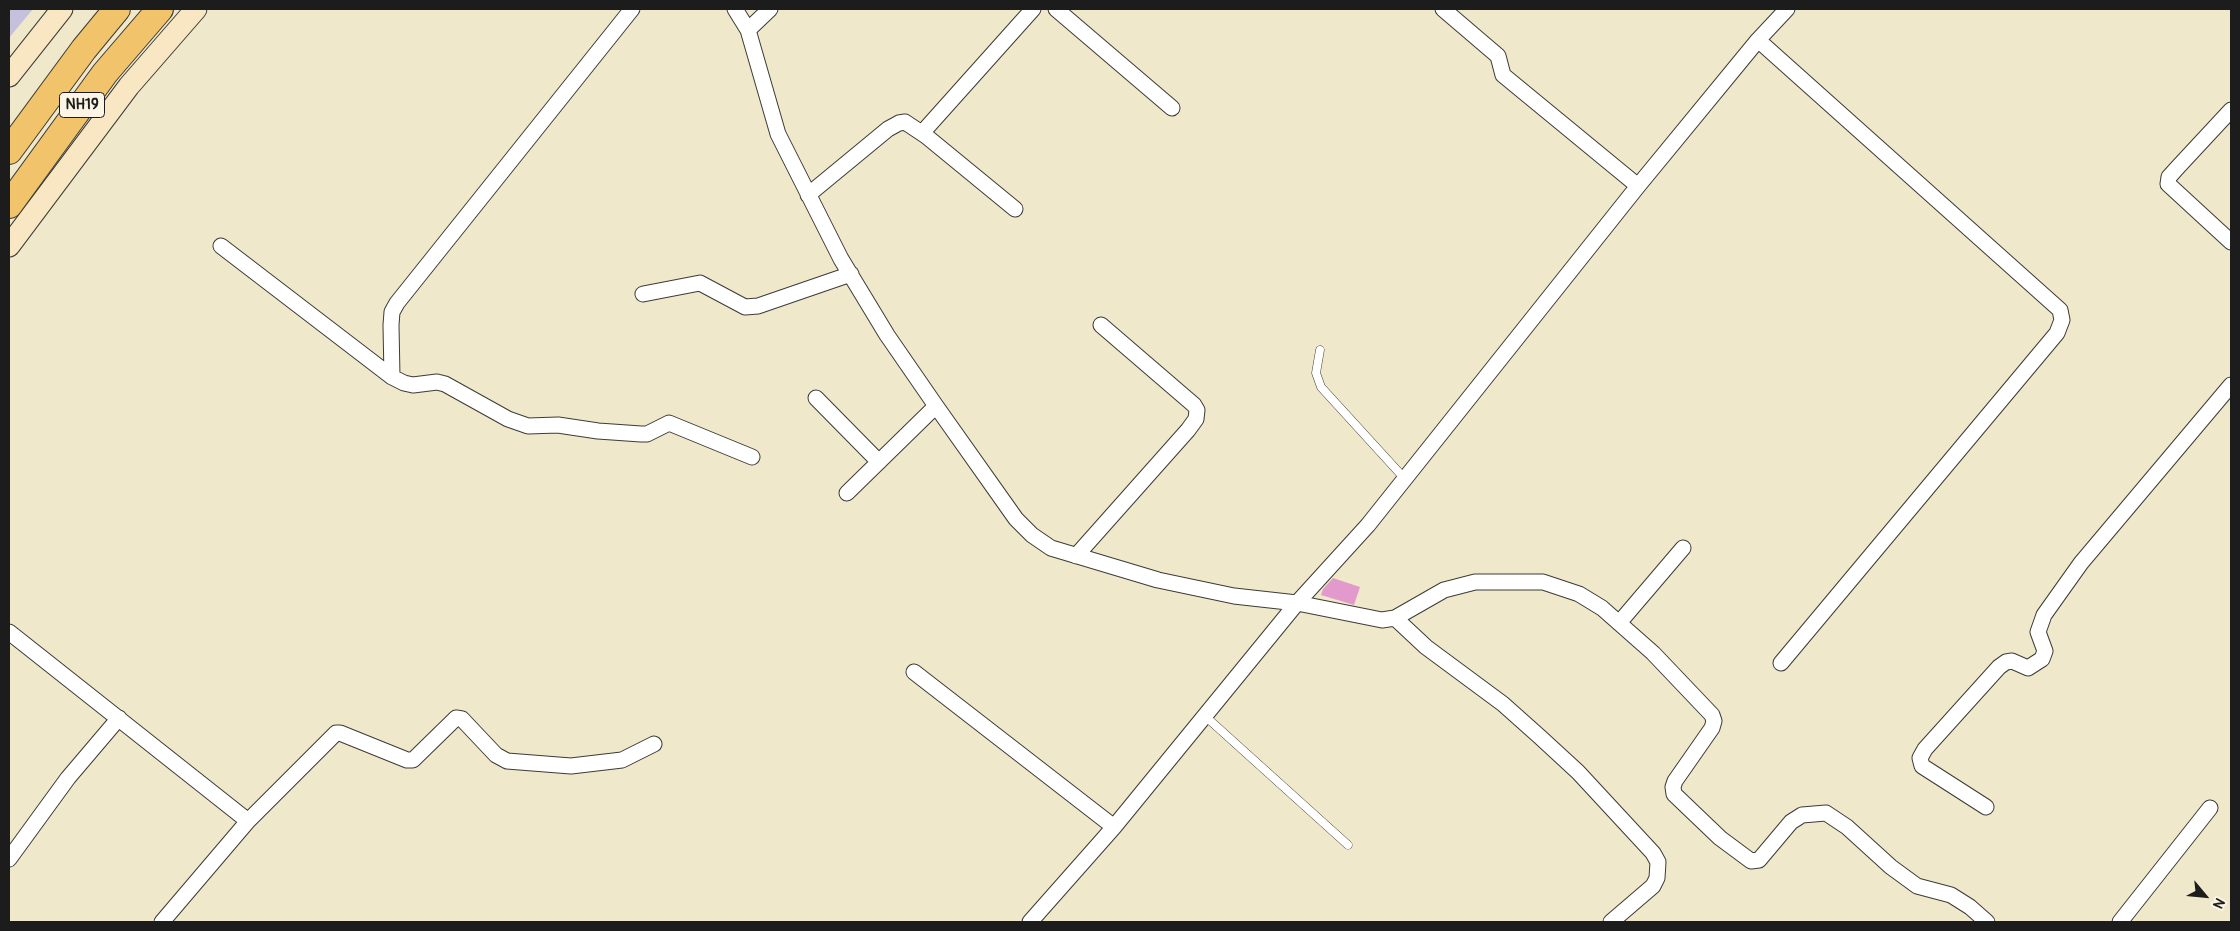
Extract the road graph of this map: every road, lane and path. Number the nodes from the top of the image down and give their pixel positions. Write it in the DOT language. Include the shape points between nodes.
graph roads {
  1 [pos="62,9"];
  2 [pos="117,9"];
  3 [pos="160,9"];
  4 [pos="196,9"];
  5 [pos="632,9"];
  6 [pos="735,9"];
  7 [pos="770,9"];
  8 [pos="1034,9"];
  9 [pos="1056,9"];
  10 [pos="1444,9"];
  11 [pos="1787,9"];
  12 [pos="748,30"];
  13 [pos="1758,40"];
  14 [pos="9,76"];
  15 [pos="1172,108"];
  16 [pos="2231,110"];
  17 [pos="922,133"];
  18 [pos="9,152"];
  19 [pos="1638,186"];
  20 [pos="808,195"];
  21 [pos="9,205"];
  22 [pos="1015,209"];
  23 [pos="2231,242"];
  24 [pos="9,246"];
  25 [pos="221,246"];
  26 [pos="850,274"];
  27 [pos="643,294"];
  28 [pos="1101,325"];
  29 [pos="1320,350"];
  30 [pos="392,377"];
  31 [pos="2231,385"];
  32 [pos="816,398"];
  33 [pos="936,406"];
  34 [pos="752,457"];
  35 [pos="879,462"];
  36 [pos="1406,479"];
  37 [pos="847,493"];
  38 [pos="1683,548"];
  39 [pos="1076,556"];
  40 [pos="1297,604"];
  41 [pos="1395,618"];
  42 [pos="1619,623"];
  43 [pos="9,632"];
  44 [pos="1781,664"];
  45 [pos="914,672"];
  46 [pos="1205,716"];
  47 [pos="119,718"];
  48 [pos="654,744"];
  49 [pos="1986,807"];
  50 [pos="2210,808"];
  51 [pos="248,821"];
  52 [pos="1114,827"];
  53 [pos="1348,844"];
  54 [pos="9,859"];
  55 [pos="162,922"];
  56 [pos="1030,922"];
  57 [pos="1611,922"];
  58 [pos="1987,922"];
  59 [pos="2120,922"];
  1 -- 14 [label="street"];
  2 -- 18 [label="highway, NH19"];
  3 -- 21 [label="highway, NH19" via="105,73"];
  4 -- 24 [label="street" via="128,86"];
  5 -- 30 [label="street" via="397,303 391,324"];
  6 -- 12 [label="street"];
  7 -- 12 [label="street"];
  8 -- 17 [label="street"];
  9 -- 15 [label="street"];
  10 -- 19 [label="street" via="1498,56 1503,75"];
  11 -- 13 [label="street"];
  12 -- 20 [label="street" via="778,134"];
  13 -- 19 [label="street"];
  13 -- 44 [label="street" via="2060,310 2062,320 2056,333"];
  16 -- 23 [label="street" via="2178,167 2168,184"];
  17 -- 20 [label="street" via="909,124 899,123"];
  17 -- 22 [label="street"];
  19 -- 36 [label="street"];
  20 -- 26 [label="street"];
  25 -- 30 [label="street"];
  26 -- 27 [label="street" via="758,306 745,306 700,283"];
  26 -- 33 [label="street"];
  28 -- 39 [label="street" via="1197,410 1196,419"];
  29 -- 36 [label="lane" via="1316,373 1320,387"];
  30 -- 34 [label="street" via="413,385 445,384 508,419 528,426 558,425 647,434 669,423"];
  31 -- 49 [label="street" via="2081,563 2044,615 2038,632 2045,651 2042,659 2028,668 2012,661 1999,667 1924,749 1920,758 1922,766"];
  32 -- 35 [label="street"];
  33 -- 35 [label="street"];
  33 -- 39 [label="street" via="1016,519 1051,548"];
  35 -- 37 [label="street"];
  36 -- 40 [label="street"];
  38 -- 42 [label="street"];
  39 -- 40 [label="street" via="1158,580 1224,594"];
  40 -- 41 [label="street" via="1364,618"];
  40 -- 46 [label="street"];
  41 -- 42 [label="street" via="1444,590 1475,582 1543,582 1580,594"];
  41 -- 57 [label="street" via="1426,647 1503,704 1540,737 1578,772 1653,853 1658,862 1653,886"];
  42 -- 58 [label="street" via="1653,653 1712,715 1712,728 1675,781 1674,794 1720,838 1751,861 1760,860 1791,822 1802,815 1826,813 1917,886 1951,895"];
  43 -- 47 [label="street"];
  45 -- 52 [label="street"];
  46 -- 52 [label="street"];
  46 -- 53 [label="lane"];
  47 -- 51 [label="street"];
  47 -- 54 [label="street" via="68,778"];
  48 -- 51 [label="street" via="622,760 571,766 507,761 496,755 462,719 456,718 413,760 399,758 336,733"];
  50 -- 59 [label="street"];
  51 -- 55 [label="street"];
  52 -- 56 [label="street"];
}
